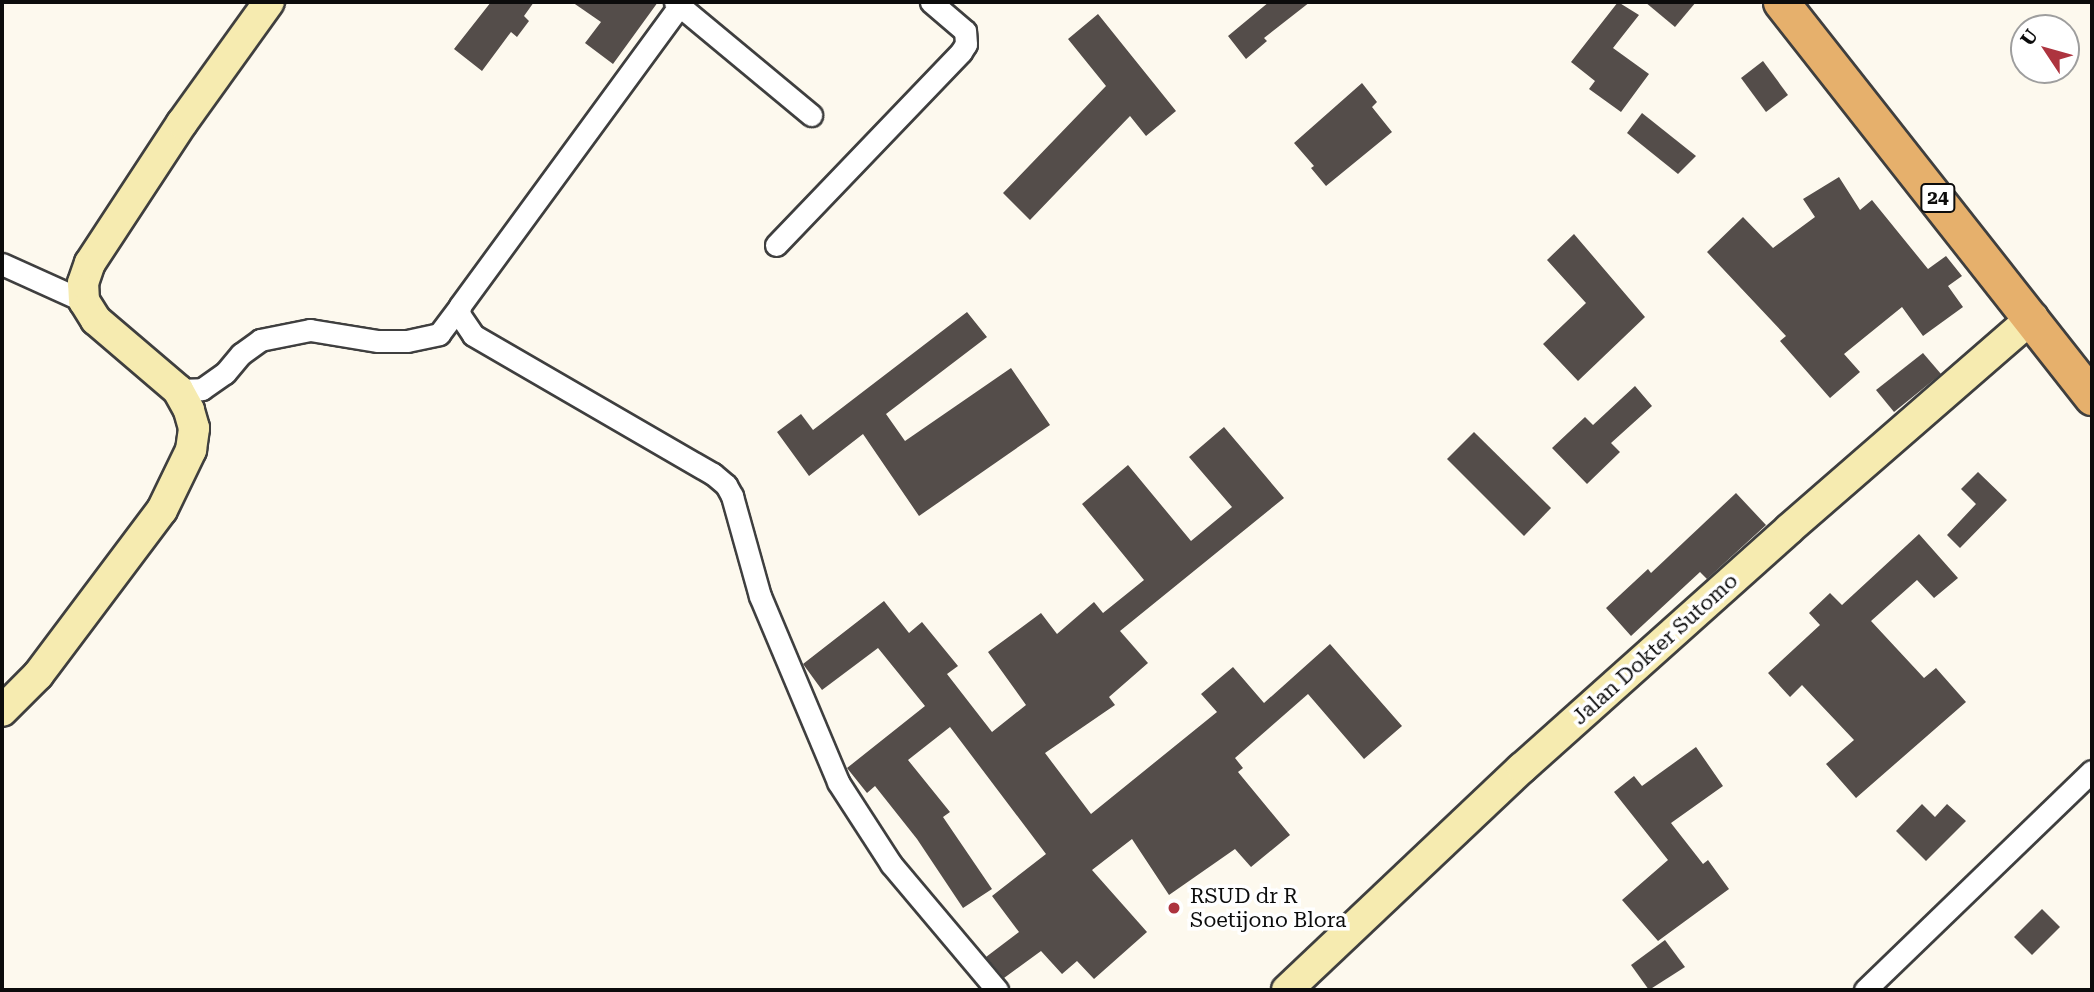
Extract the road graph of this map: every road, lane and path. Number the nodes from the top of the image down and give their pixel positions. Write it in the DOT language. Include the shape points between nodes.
graph roads {
  1 [pos="269,2"];
  2 [pos="931,2"];
  3 [pos="1781,2"];
  4 [pos="677,4"];
  5 [pos="811,115"];
  6 [pos="776,245"];
  7 [pos="2,264"];
  8 [pos="84,301"];
  9 [pos="460,306"];
  10 [pos="2033,317"];
  11 [pos="178,390"];
  12 [pos="2092,397"];
  13 [pos="2,711"];
  14 [pos="2092,771"];
  15 [pos="997,990"];
  16 [pos="1287,990"];
  17 [pos="1865,990"];
  1 -- 8 [label="main road" via="90,263 83,283"];
  2 -- 6 [label="street" via="965,32 961,52"];
  3 -- 10 [label="highway, 24"];
  4 -- 5 [label="street"];
  4 -- 9 [label="street"];
  7 -- 8 [label="street"];
  8 -- 11 [label="main road" via="96,320"];
  9 -- 11 [label="street" via="439,334 407,341 310,330 260,340 202,389"];
  9 -- 15 [label="street" via="459,314 473,335 726,485 764,606 838,782 891,864"];
  10 -- 12 [label="highway, 24"];
  10 -- 16 [label="main road, Jalan Dokter Sutomo" via="1541,751"];
  11 -- 13 [label="main road" via="194,428 191,450 162,510 38,675"];
  14 -- 17 [label="street"];
}
